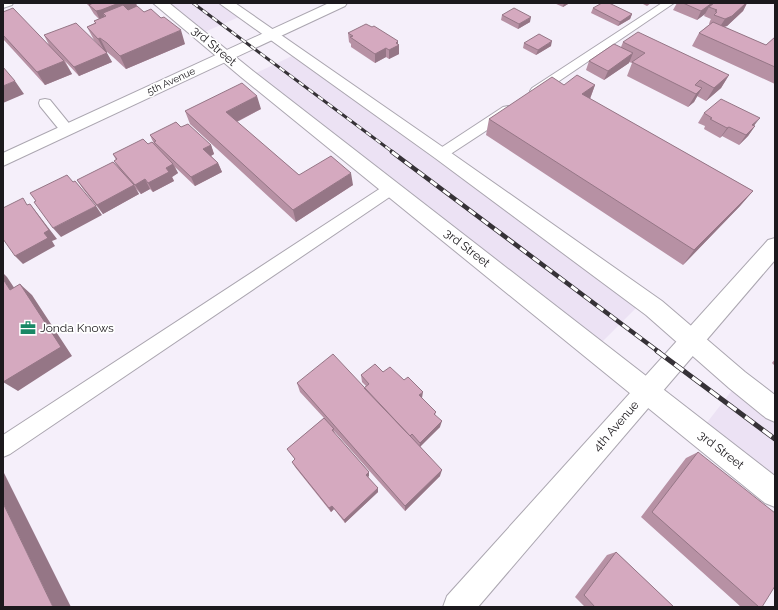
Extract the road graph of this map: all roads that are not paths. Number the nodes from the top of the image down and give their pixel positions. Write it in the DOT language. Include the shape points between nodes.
graph roads {
  1 [pos="8,3"];
  2 [pos="160,3"];
  3 [pos="226,3"];
  4 [pos="340,3"];
  5 [pos="669,3"];
  6 [pos="3,5"];
  7 [pos="271,35"];
  8 [pos="226,56"];
  9 [pos="45,103"];
  10 [pos="67,130"];
  11 [pos="441,154"];
  12 [pos="3,160"];
  13 [pos="392,188"];
  14 [pos="775,246"];
  15 [pos="692,340"];
  16 [pos="647,391"];
  17 [pos="775,410"];
  18 [pos="3,447"];
  19 [pos="775,493"];
  20 [pos="458,607"];
  1 -- 6 [label="lane"];
  2 -- 8 [label="street, 3rd Street"];
  3 -- 7 [label="street"];
  4 -- 7 [label="street, 5th Avenue"];
  5 -- 11 [label="lane"];
  7 -- 8 [label="street, 5th Avenue"];
  7 -- 11 [label="street"];
  8 -- 10 [label="street, 5th Avenue"];
  8 -- 13 [label="street, 3rd Street"];
  9 -- 10 [label="lane"];
  10 -- 12 [label="street, 5th Avenue"];
  11 -- 15 [label="street" via="654,308"];
  13 -- 16 [label="street, 3rd Street"];
  13 -- 18 [label="lane"];
  14 -- 15 [label="street, 4th Avenue"];
  15 -- 16 [label="street, 4th Avenue"];
  15 -- 17 [label="street"];
  16 -- 19 [label="street, 3rd Street"];
  16 -- 20 [label="street, 4th Avenue"];
}
